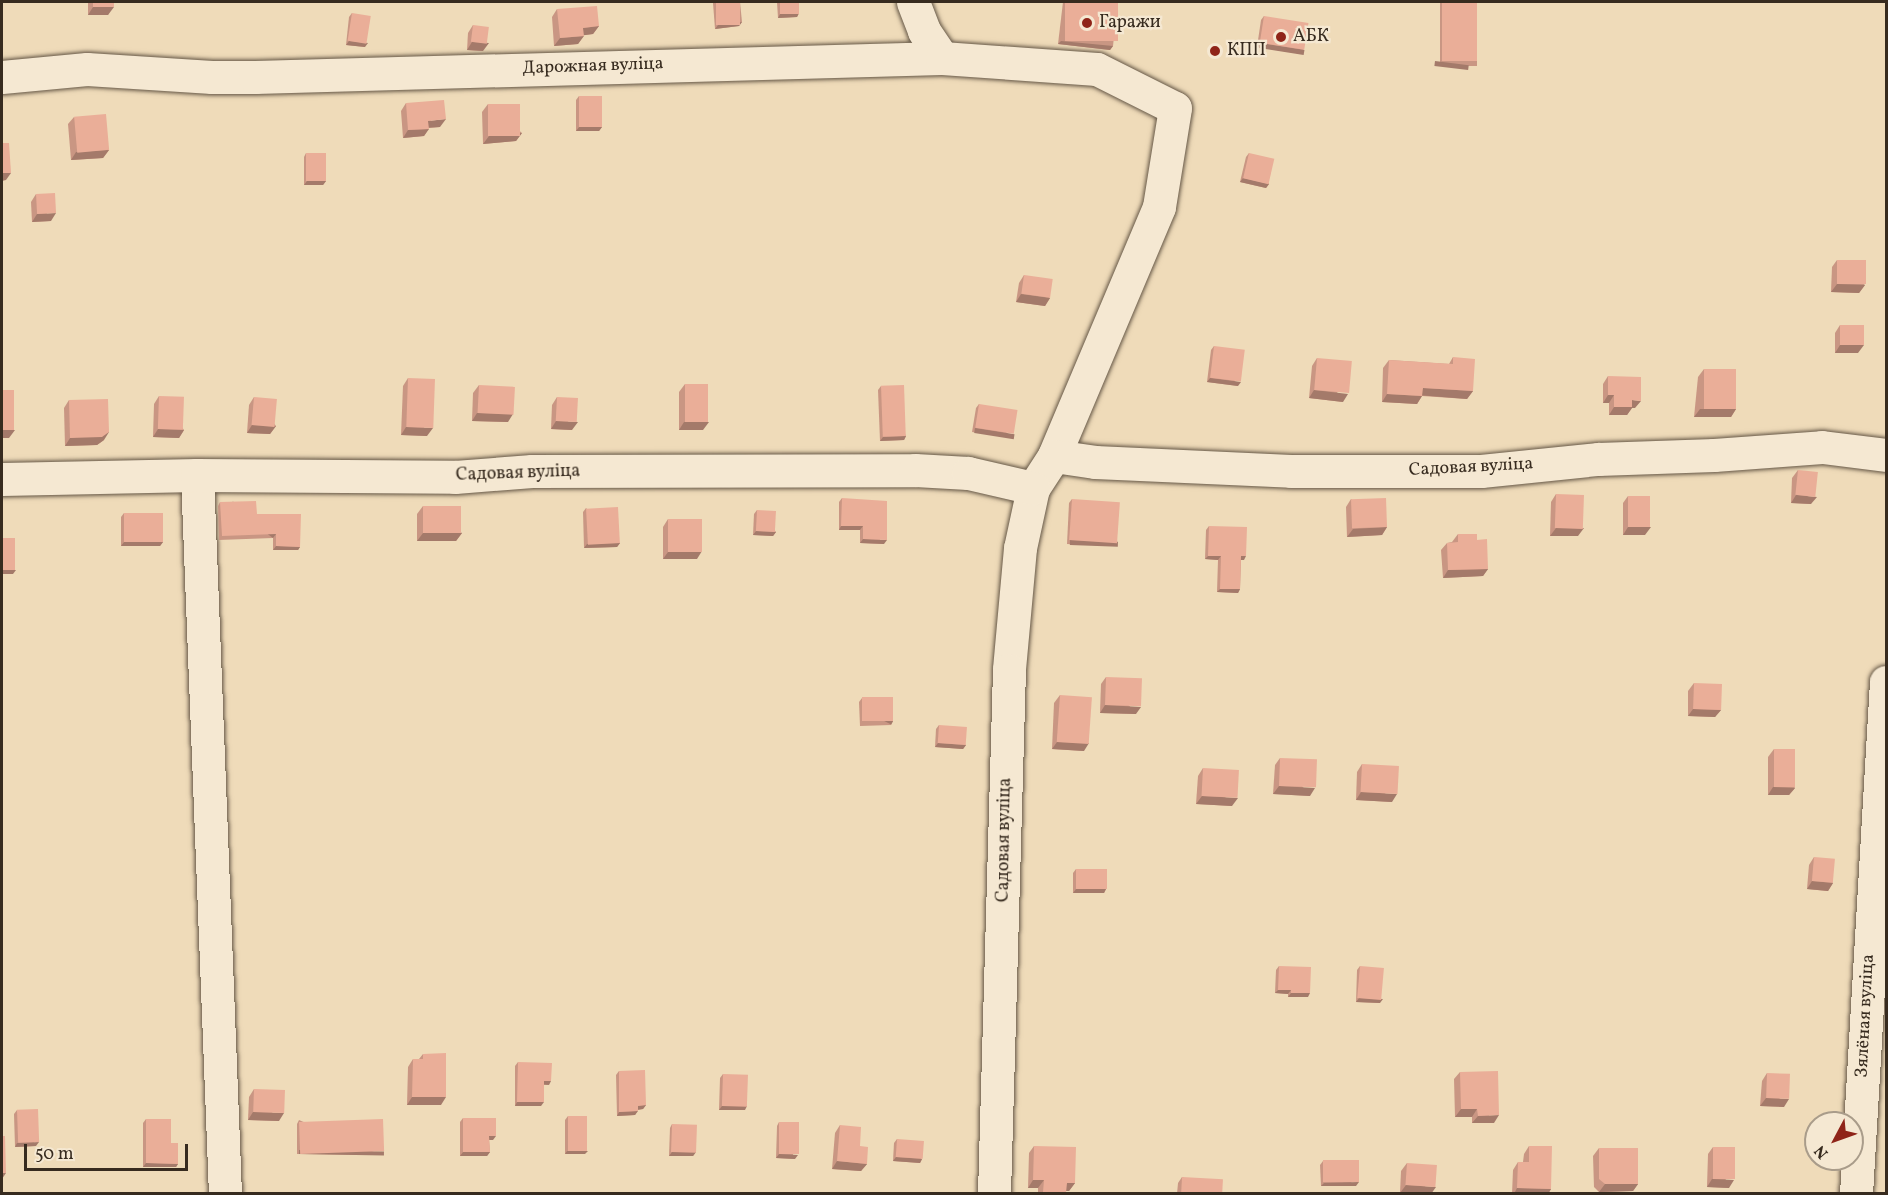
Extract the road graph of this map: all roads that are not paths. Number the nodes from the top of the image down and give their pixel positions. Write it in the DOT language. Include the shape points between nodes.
graph roads {
  1 [pos="913,2"];
  2 [pos="942,58"];
  3 [pos="2,77"];
  4 [pos="1175,108"];
  5 [pos="1887,454"];
  6 [pos="1054,456"];
  7 [pos="196,475"];
  8 [pos="2,479"];
  9 [pos="1033,488"];
  10 [pos="1887,682"];
  11 [pos="1874,1099"];
  12 [pos="225,1194"];
  13 [pos="994,1194"];
  14 [pos="1856,1194"];
  1 -- 2 [label="street" via="924,31"];
  2 -- 3 [label="street, Дарожная вуліца" via="255,77 87,69"];
  2 -- 4 [label="street, Дарожная вуліца" via="1097,69"];
  4 -- 6 [label="street, Садовая вуліца" via="1159,207"];
  5 -- 6 [label="street, Садовая вуліца" via="1822,447 1598,459 1481,471 1291,471 1095,462"];
  6 -- 9 [label="street, Садовая вуліца"];
  7 -- 8 [label="street, Садовая вуліца"];
  7 -- 9 [label="street, Садовая вуліца" via="455,477 532,471 915,470 968,473"];
  7 -- 12 [label="street"];
  9 -- 13 [label="street, Садовая вуліца" via="1020,548 1009,670"];
  10 -- 11 [label="street, Зялёная вуліца"];
  11 -- 14 [label="street, Зялёная вуліца"];
}
